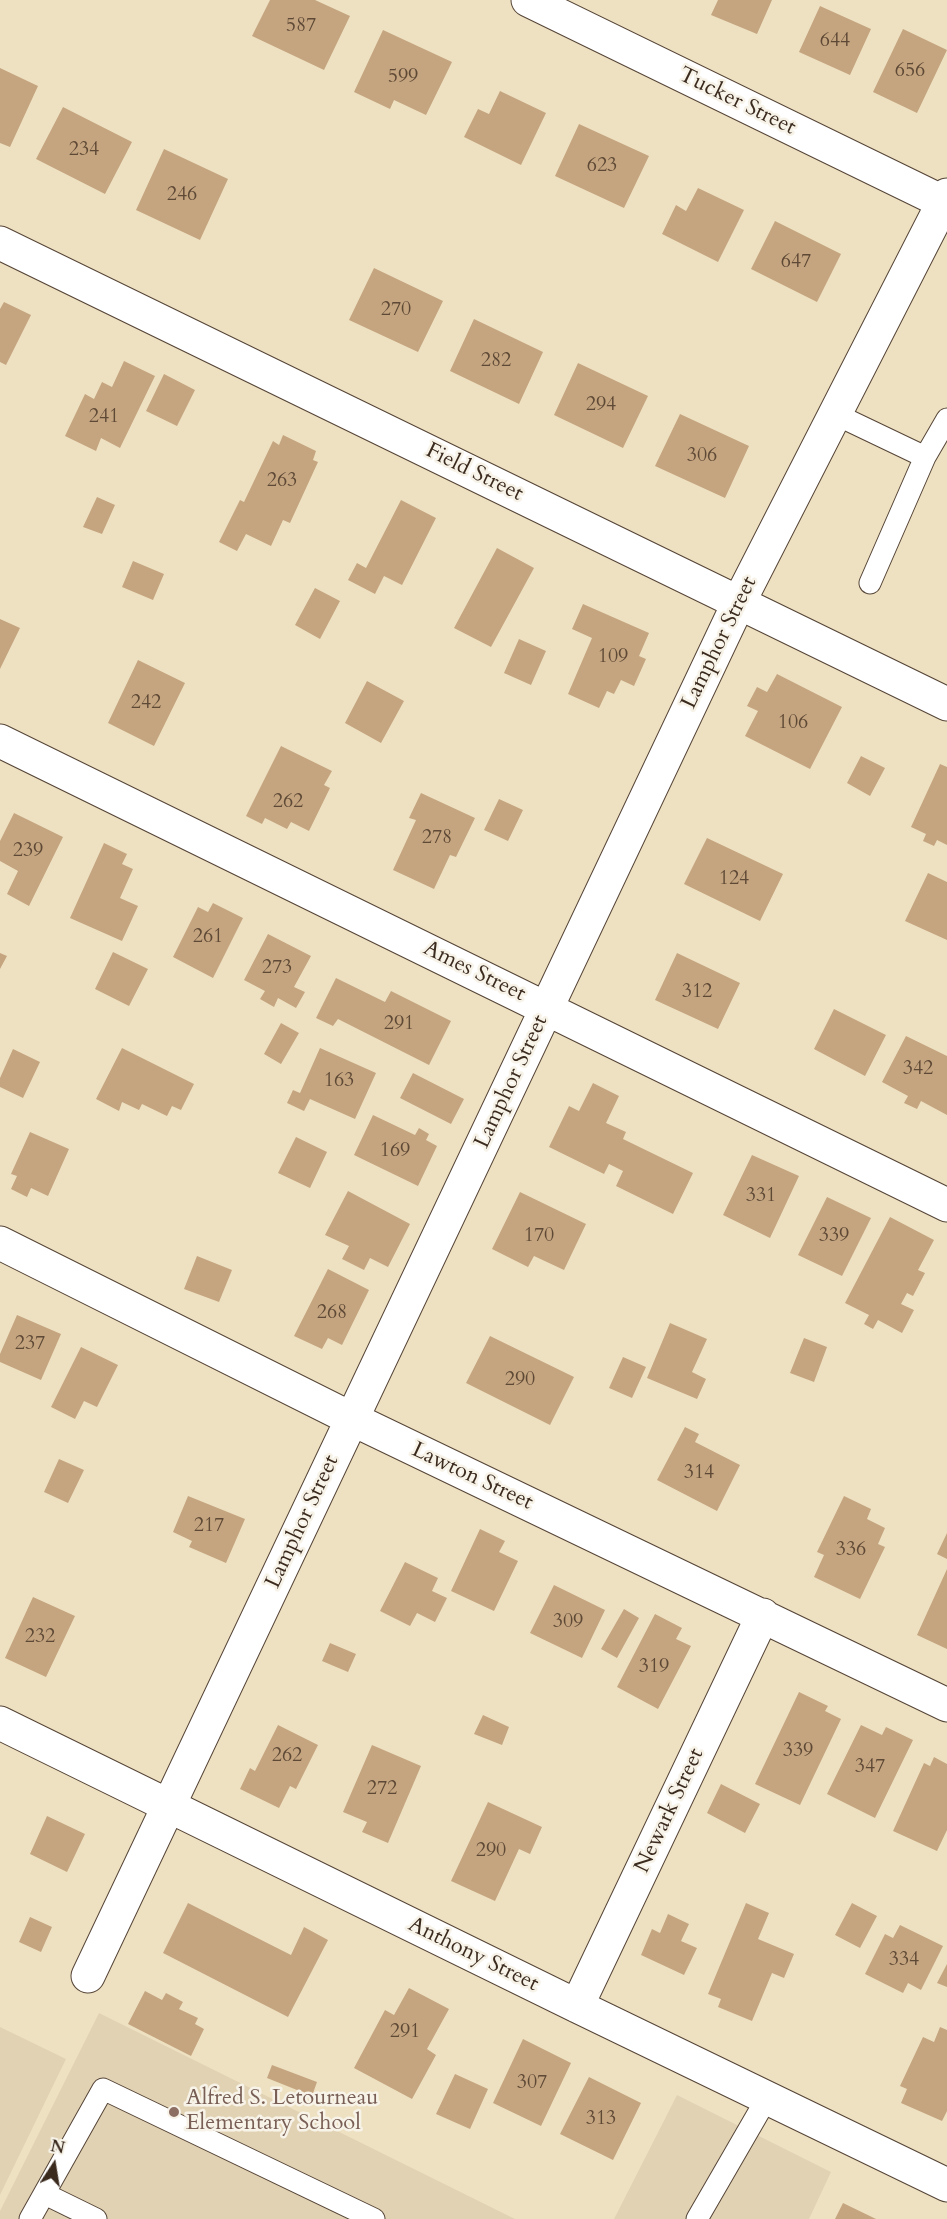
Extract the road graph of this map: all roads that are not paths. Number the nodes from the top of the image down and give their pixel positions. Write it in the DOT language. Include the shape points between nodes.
graph roads {
  1 [pos="528,0"];
  2 [pos="946,200"];
  3 [pos="0,243"];
  4 [pos="835,414"];
  5 [pos="947,419"];
  6 [pos="926,457"];
  7 [pos="870,583"];
  8 [pos="739,602"];
  9 [pos="947,704"];
  10 [pos="0,741"];
  11 [pos="547,1008"];
  12 [pos="947,1205"];
  13 [pos="0,1243"];
  14 [pos="352,1419"];
  15 [pos="763,1615"];
  16 [pos="947,1705"];
  17 [pos="0,1723"];
  18 [pos="169,1805"];
  19 [pos="88,1976"];
  20 [pos="577,2006"];
  21 [pos="767,2098"];
  22 [pos="947,2185"];
  23 [pos="45,2194"];
  24 [pos="30,2219"];
  25 [pos="96,2219"];
  26 [pos="375,2219"];
  27 [pos="697,2219"];
  1 -- 2 [label="street, Tucker Street"];
  2 -- 4 [label="street, Lamphor Street"];
  3 -- 8 [label="street, Field Street"];
  4 -- 6 [label="lane"];
  4 -- 8 [label="street, Lamphor Street"];
  5 -- 6 [label="lane"];
  6 -- 7 [label="lane"];
  8 -- 9 [label="street, Field Street"];
  8 -- 11 [label="street, Lamphor Street"];
  10 -- 11 [label="street, Ames Street"];
  11 -- 12 [label="street, Ames Street"];
  11 -- 14 [label="street, Lamphor Street"];
  13 -- 14 [label="street, Lawton Street"];
  14 -- 15 [label="street, Lawton Street"];
  14 -- 18 [label="street, Lamphor Street"];
  15 -- 16 [label="street, Lawton Street"];
  15 -- 20 [label="street, Newark Street"];
  17 -- 18 [label="street, Anthony Street"];
  18 -- 19 [label="street, Lamphor Street"];
  18 -- 20 [label="street, Anthony Street"];
  20 -- 21 [label="street, Anthony Street"];
  21 -- 22 [label="street, Anthony Street"];
  21 -- 27 [label="lane"];
  23 -- 24 [label="lane"];
  23 -- 25 [label="lane"];
  23 -- 26 [label="lane" via="103,2089"];
}
